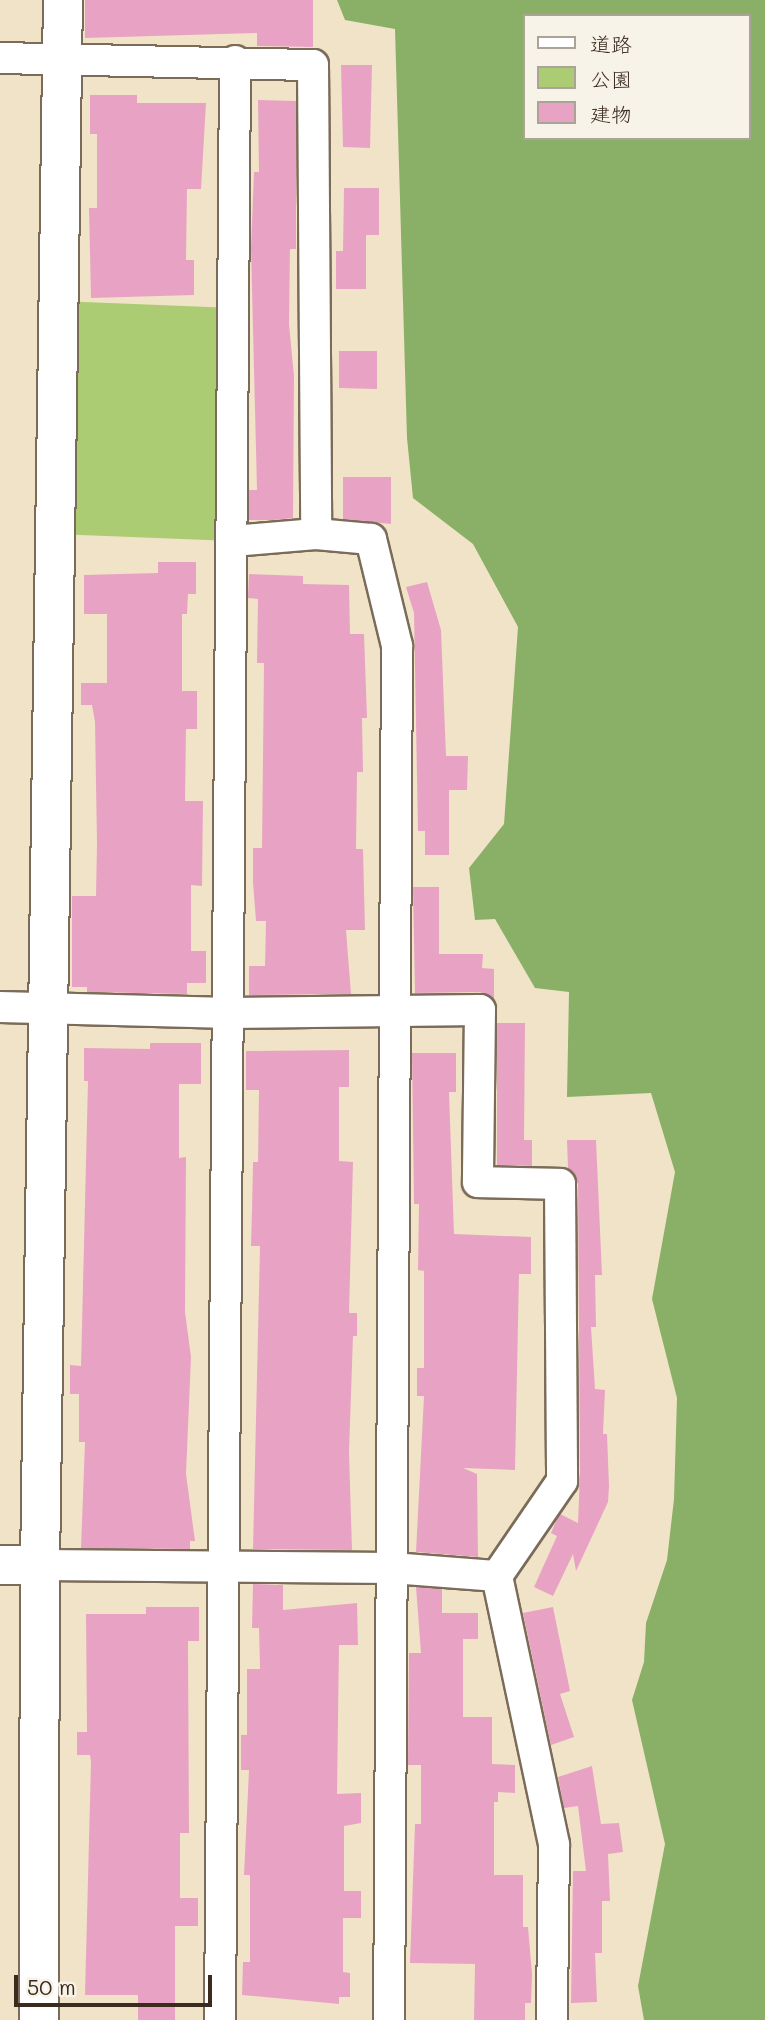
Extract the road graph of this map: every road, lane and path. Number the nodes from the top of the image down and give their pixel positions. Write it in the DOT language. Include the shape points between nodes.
graph roads {
  1 [pos="63,0"];
  2 [pos="0,58"];
  3 [pos="62,58"];
  4 [pos="235,61"];
  5 [pos="316,534"];
  6 [pos="233,541"];
  7 [pos="0,1007"];
  8 [pos="48,1007"];
  9 [pos="393,1011"];
  10 [pos="230,1013"];
  11 [pos="0,1565"];
  12 [pos="40,1565"];
  13 [pos="224,1567"];
  14 [pos="391,1568"];
  15 [pos="497,1576"];
  16 [pos="38,2020"];
  17 [pos="220,2020"];
  18 [pos="389,2020"];
  19 [pos="552,2020"];
  1 -- 3 [label="street"];
  2 -- 3 [label="street"];
  3 -- 4 [label="street"];
  3 -- 8 [label="street"];
  4 -- 5 [label="street" via="313,65"];
  4 -- 6 [label="street"];
  5 -- 6 [label="street"];
  5 -- 9 [label="street" via="371,540 397,646"];
  6 -- 10 [label="street"];
  7 -- 8 [label="street"];
  8 -- 10 [label="street"];
  8 -- 12 [label="street"];
  9 -- 10 [label="street"];
  9 -- 14 [label="street"];
  9 -- 15 [label="street" via="480,1010 478,1182 560,1184 562,1481"];
  10 -- 13 [label="street"];
  11 -- 12 [label="street"];
  12 -- 13 [label="street"];
  12 -- 16 [label="street"];
  13 -- 14 [label="street"];
  13 -- 17 [label="street"];
  14 -- 15 [label="street"];
  14 -- 18 [label="street"];
  15 -- 19 [label="street" via="554,1845"];
}
